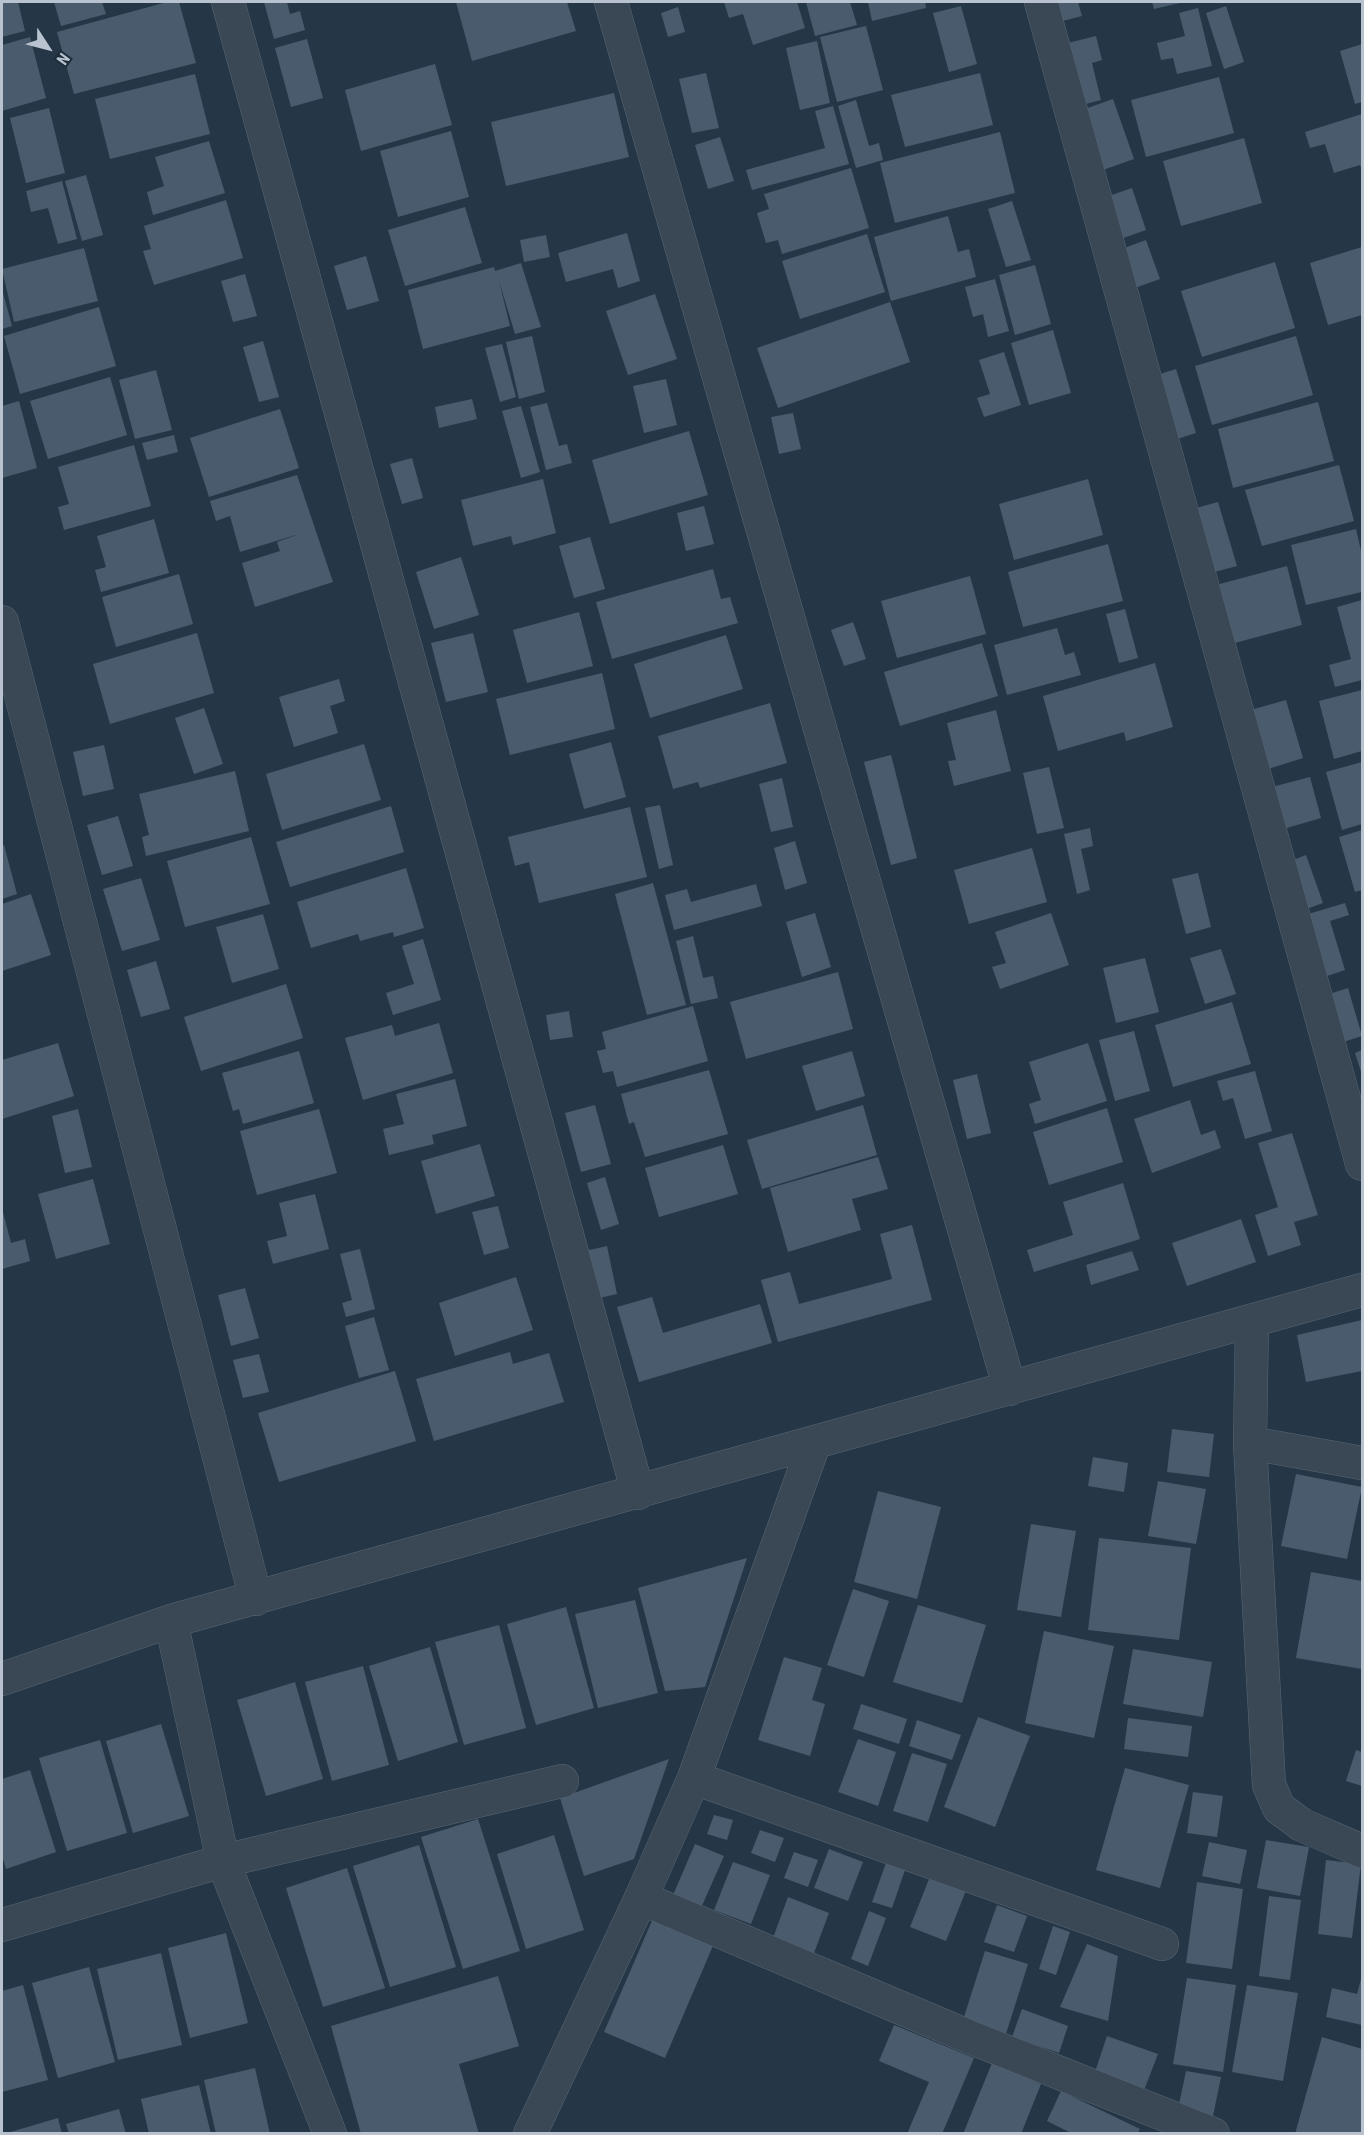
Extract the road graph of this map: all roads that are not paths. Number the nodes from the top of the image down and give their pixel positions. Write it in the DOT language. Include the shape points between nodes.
graph roads {
  1 [pos="228,2"];
  2 [pos="611,2"];
  3 [pos="1041,2"];
  4 [pos="2,622"];
  5 [pos="1362,1164"];
  6 [pos="1362,1290"];
  7 [pos="1252,1321"];
  8 [pos="1010,1389"];
  9 [pos="1250,1443"];
  10 [pos="814,1444"];
  11 [pos="1362,1463"];
  12 [pos="638,1493"];
  13 [pos="256,1599"];
  14 [pos="171,1621"];
  15 [pos="2,1679"];
  16 [pos="694,1778"];
  17 [pos="562,1781"];
  18 [pos="1362,1851"];
  19 [pos="223,1861"];
  20 [pos="641,1898"];
  21 [pos="2,1925"];
  22 [pos="1162,1944"];
  23 [pos="330,2133"];
  24 [pos="530,2133"];
  25 [pos="1213,2133"];
  1 -- 12 [label="street"];
  2 -- 8 [label="street"];
  3 -- 5 [label="street"];
  4 -- 13 [label="street"];
  6 -- 7 [label="street"];
  7 -- 8 [label="street"];
  7 -- 9 [label="street"];
  8 -- 10 [label="street"];
  9 -- 11 [label="street"];
  9 -- 18 [label="street" via="1269,1785 1279,1808 1302,1825"];
  10 -- 12 [label="street"];
  10 -- 16 [label="street"];
  12 -- 13 [label="street"];
  13 -- 14 [label="street"];
  14 -- 15 [label="street"];
  14 -- 19 [label="street"];
  16 -- 20 [label="street"];
  16 -- 22 [label="street"];
  17 -- 19 [label="street"];
  19 -- 21 [label="street"];
  19 -- 23 [label="street"];
  20 -- 24 [label="street"];
  20 -- 25 [label="street" via="972,2038"];
}
